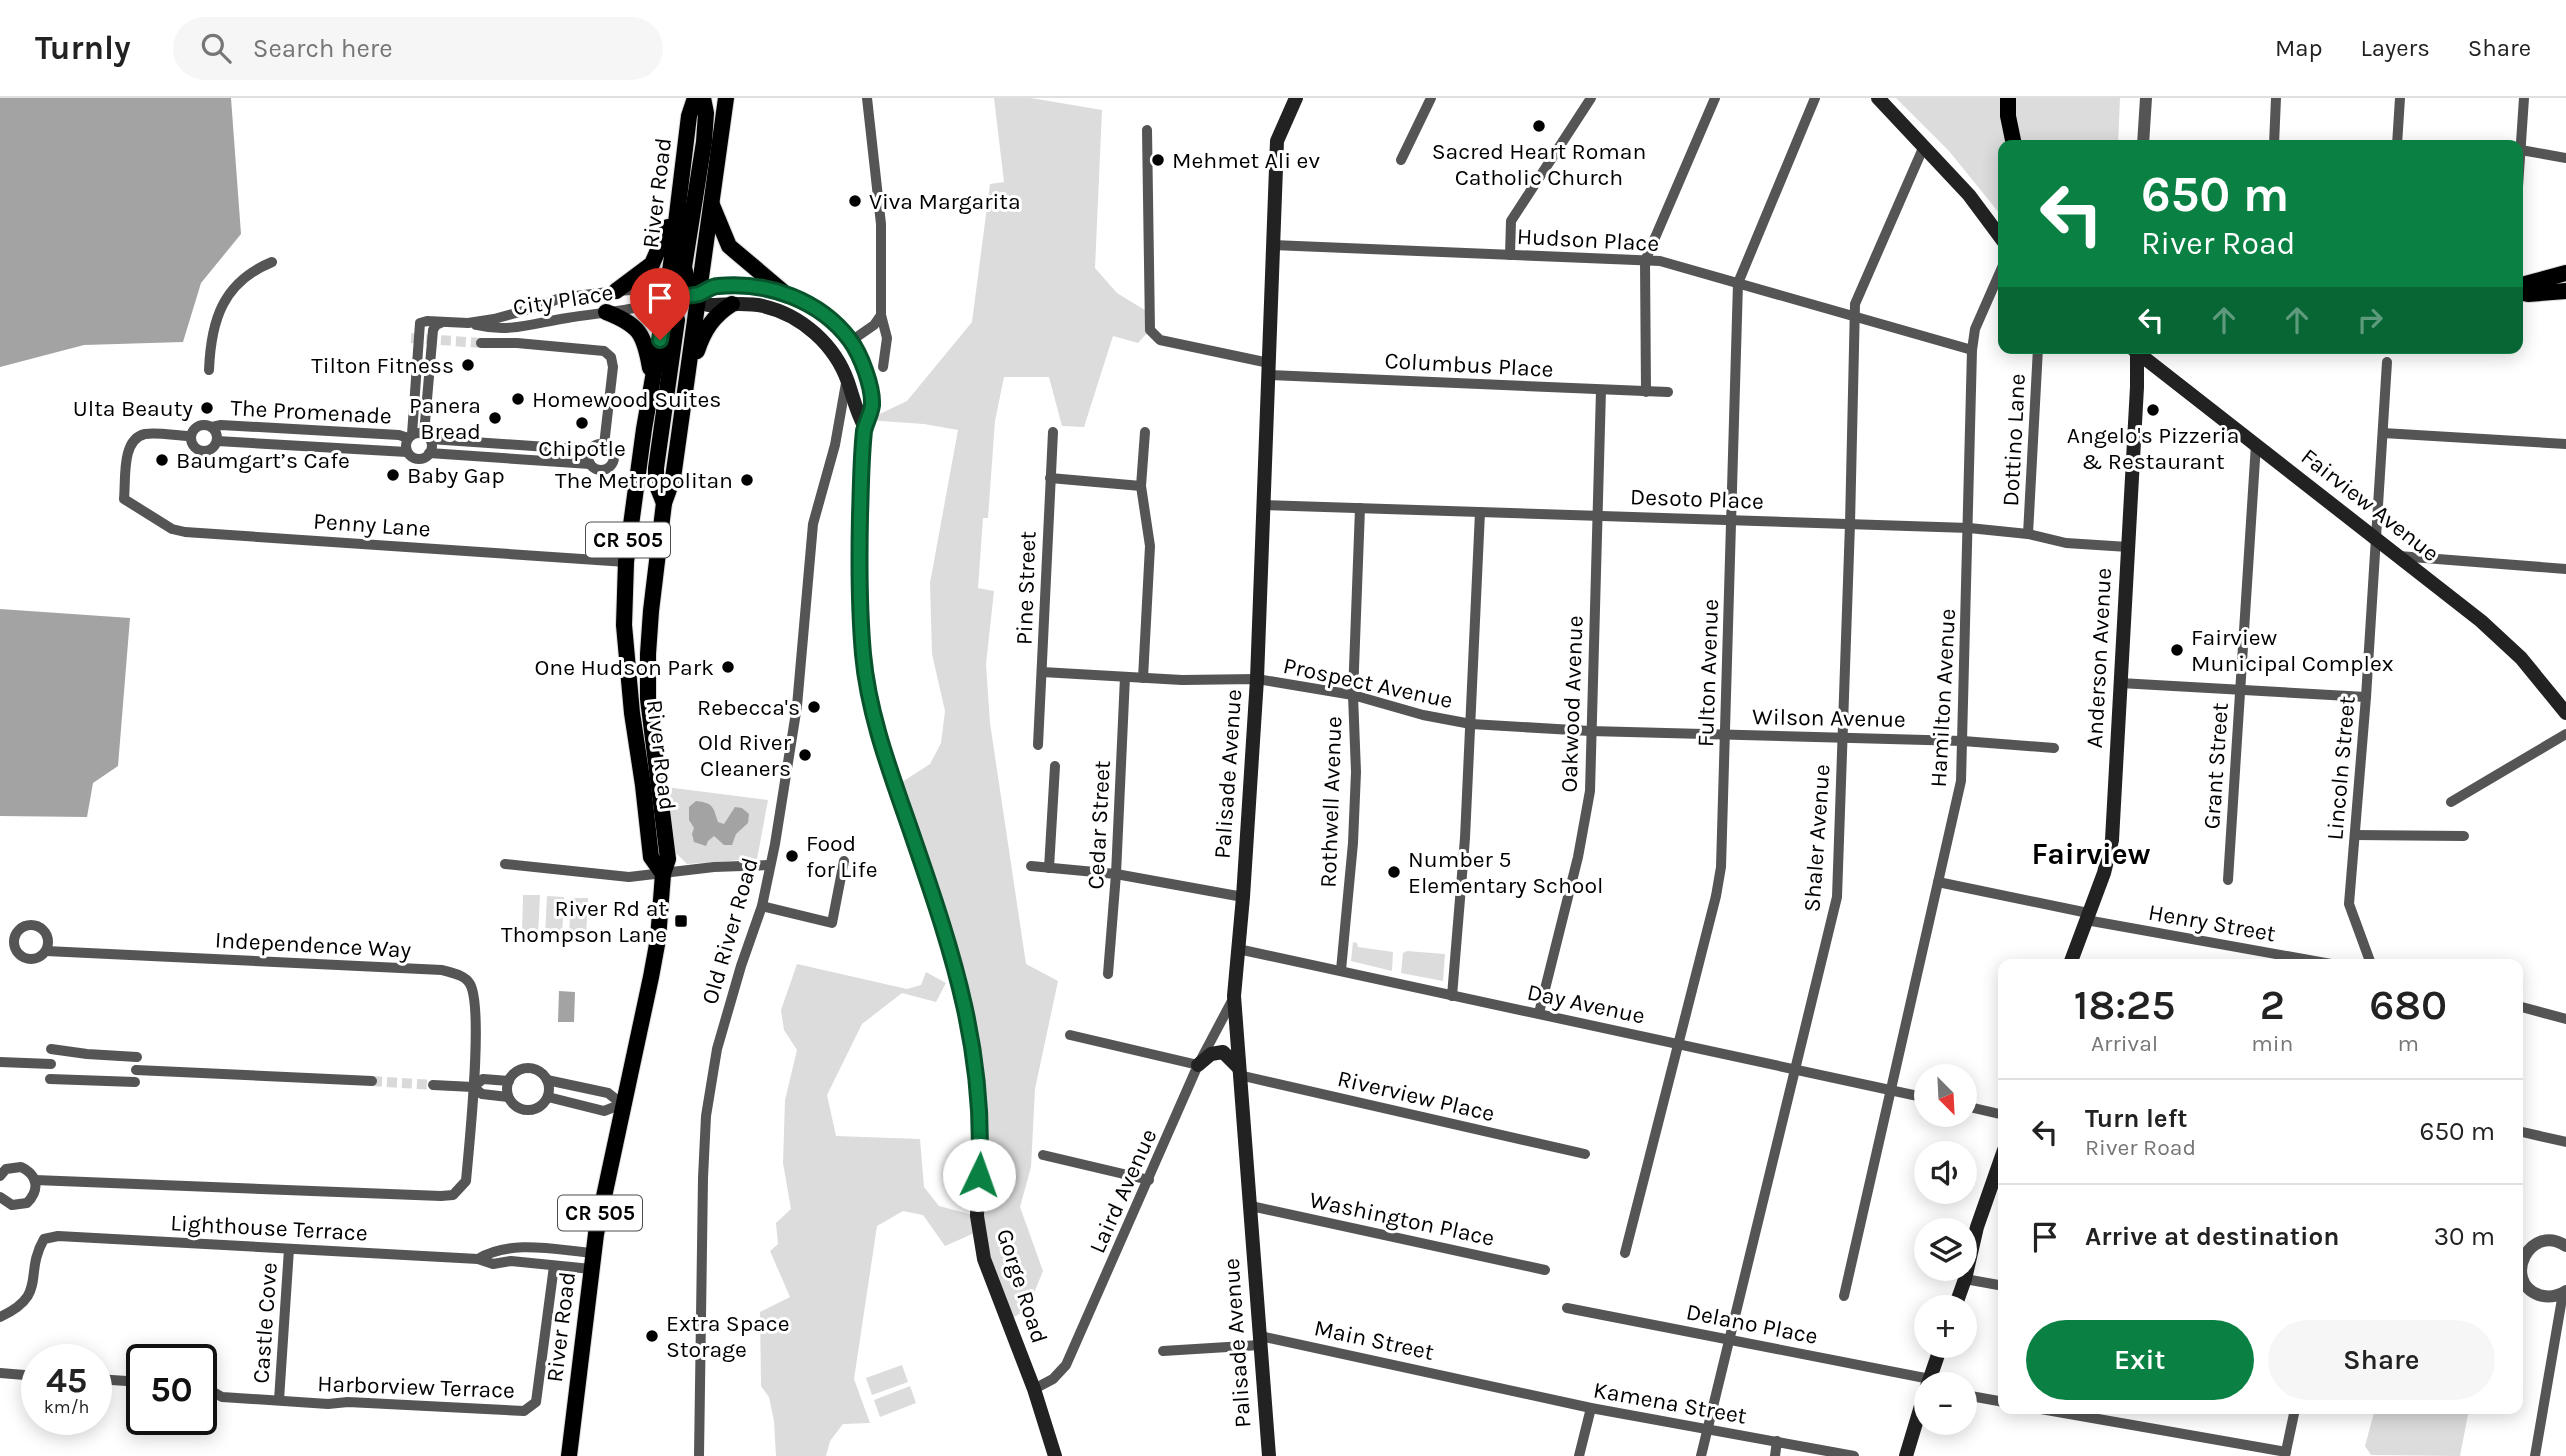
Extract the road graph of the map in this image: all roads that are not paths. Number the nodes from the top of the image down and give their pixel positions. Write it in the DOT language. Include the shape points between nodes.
graph roads {
  1 [pos="695,98"];
  2 [pos="704,98"];
  3 [pos="726,98"];
  4 [pos="867,98"];
  5 [pos="1296,98"];
  6 [pos="1431,98"];
  7 [pos="1591,98"];
  8 [pos="1715,98"];
  9 [pos="1815,98"];
  10 [pos="1878,98"];
  11 [pos="2008,98"];
  12 [pos="2146,98"];
  13 [pos="2276,98"];
  14 [pos="2400,98"];
  15 [pos="2524,98"];
  16 [pos="1147,130"];
  17 [pos="2013,140"];
  18 [pos="2143,140"];
  19 [pos="2274,140"];
  20 [pos="2397,140"];
  21 [pos="2522,140"];
  22 [pos="1924,146"];
  23 [pos="2523,150"];
  24 [pos="2566,158"];
  25 [pos="1401,160"];
  26 [pos="678,198"];
  27 [pos="711,203"];
  28 [pos="1998,234"];
  29 [pos="1273,246"];
  30 [pos="1510,255"];
  31 [pos="1645,261"];
  32 [pos="272,262"];
  33 [pos="2566,273"];
  34 [pos="1998,277"];
  35 [pos="1738,283"];
  36 [pos="2523,285"];
  37 [pos="616,291"];
  38 [pos="2566,291"];
  39 [pos="2523,293"];
  40 [pos="698,294"];
  41 [pos="788,295"];
  42 [pos="667,297"];
  43 [pos="733,304"];
  44 [pos="606,312"];
  45 [pos="881,315"];
  46 [pos="1854,317"];
  47 [pos="443,322"];
  48 [pos="468,323"];
  49 [pos="851,341"];
  50 [pos="481,343"];
  51 [pos="1972,350"];
  52 [pos="2038,354"];
  53 [pos="2135,354"];
  54 [pos="2141,354"];
  55 [pos="2387,362"];
  56 [pos="883,368"];
  57 [pos="1268,369"];
  58 [pos="209,370"];
  59 [pos="847,379"];
  60 [pos="652,383"];
  61 [pos="684,386"];
  62 [pos="1601,390"];
  63 [pos="1646,392"];
  64 [pos="1668,392"];
  65 [pos="212,427"];
  66 [pos="865,428"];
  67 [pos="1053,432"];
  68 [pos="1145,432"];
  69 [pos="2382,433"];
  70 [pos="191,436"];
  71 [pos="410,436"];
  72 [pos="427,437"];
  73 [pos="217,441"];
  74 [pos="2256,444"];
  75 [pos="2566,444"];
  76 [pos="604,445"];
  77 [pos="591,450"];
  78 [pos="407,452"];
  79 [pos="429,453"];
  80 [pos="590,464"];
  81 [pos="1050,478"];
  82 [pos="1141,486"];
  83 [pos="664,503"];
  84 [pos="1263,505"];
  85 [pos="1360,508"];
  86 [pos="1480,512"];
  87 [pos="1598,515"];
  88 [pos="1732,520"];
  89 [pos="1850,524"];
  90 [pos="1969,528"];
  91 [pos="2028,534"];
  92 [pos="2376,539"];
  93 [pos="2128,547"];
  94 [pos="2398,556"];
  95 [pos="626,562"];
  96 [pos="2566,569"];
  97 [pos="1042,672"];
  98 [pos="1125,677"];
  99 [pos="1143,678"];
  100 [pos="1257,679"];
  101 [pos="2120,683"];
  102 [pos="2241,690"];
  103 [pos="1353,695"];
  104 [pos="2366,697"];
  105 [pos="2566,712"];
  106 [pos="1471,724"];
  107 [pos="1590,731"];
  108 [pos="1645,732"];
  109 [pos="2566,734"];
  110 [pos="1725,735"];
  111 [pos="1843,736"];
  112 [pos="1963,741"];
  113 [pos="1038,745"];
  114 [pos="2054,748"];
  115 [pos="1055,766"];
  116 [pos="2451,802"];
  117 [pos="2355,835"];
  118 [pos="2464,836"];
  119 [pos="844,861"];
  120 [pos="505,864"];
  121 [pos="770,866"];
  122 [pos="1031,866"];
  123 [pos="1049,868"];
  124 [pos="663,874"];
  125 [pos="1116,874"];
  126 [pos="2228,880"];
  127 [pos="1938,882"];
  128 [pos="1243,897"];
  129 [pos="762,906"];
  130 [pos="2087,917"];
  131 [pos="1238,949"];
  132 [pos="46,951"];
  133 [pos="2072,959"];
  134 [pos="2305,959"];
  135 [pos="2369,959"];
  136 [pos="1341,970"];
  137 [pos="1108,974"];
  138 [pos="1234,996"];
  139 [pos="1452,996"];
  140 [pos="2523,1007"];
  141 [pos="1539,1013"];
  142 [pos="2566,1019"];
  143 [pos="1070,1035"];
  144 [pos="1678,1044"];
  145 [pos="51,1049"];
  146 [pos="137,1057"];
  147 [pos="0,1062"];
  148 [pos="51,1064"];
  149 [pos="1198,1065"];
  150 [pos="1796,1069"];
  151 [pos="136,1070"];
  152 [pos="1238,1071"];
  153 [pos="50,1079"];
  154 [pos="509,1080"];
  155 [pos="547,1080"];
  156 [pos="372,1081"];
  157 [pos="135,1082"];
  158 [pos="433,1085"];
  159 [pos="473,1087"];
  160 [pos="1891,1090"];
  161 [pos="1914,1095"];
  162 [pos="508,1097"];
  163 [pos="548,1097"];
  164 [pos="622,1104"];
  165 [pos="1978,1109"];
  166 [pos="1998,1114"];
  167 [pos="2523,1132"];
  168 [pos="2566,1142"];
  169 [pos="1585,1154"];
  170 [pos="1042,1156"];
  171 [pos="1998,1174"];
  172 [pos="0,1176"];
  173 [pos="35,1180"];
  174 [pos="1149,1180"];
  175 [pos="0,1197"];
  176 [pos="1251,1206"];
  177 [pos="1977,1227"];
  178 [pos="2566,1246"];
  179 [pos="289,1249"];
  180 [pos="1625,1253"];
  181 [pos="2523,1253"];
  182 [pos="478,1259"];
  183 [pos="592,1261"];
  184 [pos="554,1266"];
  185 [pos="1545,1270"];
  186 [pos="2523,1279"];
  187 [pos="1976,1281"];
  188 [pos="1998,1285"];
  189 [pos="2564,1292"];
  190 [pos="1844,1297"];
  191 [pos="1567,1307"];
  192 [pos="0,1317"];
  193 [pos="1729,1339"];
  194 [pos="1260,1340"];
  195 [pos="1163,1351"];
  196 [pos="0,1373"];
  197 [pos="21,1375"];
  198 [pos="1914,1382"];
  199 [pos="1480,1383"];
  200 [pos="1034,1389"];
  201 [pos="217,1394"];
  202 [pos="1977,1397"];
  203 [pos="279,1400"];
  204 [pos="1998,1401"];
  205 [pos="1591,1408"];
  206 [pos="2069,1414"];
  207 [pos="2294,1414"];
  208 [pos="1914,1429"];
  209 [pos="1708,1430"];
  210 [pos="1777,1441"];
  211 [pos="2286,1454"];
  212 [pos="569,1456"];
  213 [pos="699,1456"];
  214 [pos="1055,1456"];
  215 [pos="1269,1456"];
  216 [pos="1579,1456"];
  217 [pos="1701,1456"];
  218 [pos="1775,1456"];
  219 [pos="1853,1456"];
  220 [pos="1906,1456"];
  221 [pos="2535,1456"];
  1 -- 26 [label="main road, River Road / CR 505"];
  2 -- 40 [label="main road" via="704,142 684,267"];
  3 -- 27 [label="main road, River Road / CR 505"];
  4 -- 45 [label="street" via="881,224"];
  5 -- 29 [label="main road, Palisade Avenue" via="1277,141"];
  6 -- 25 [label="street"];
  7 -- 30 [label="street" via="1511,221"];
  8 -- 31 [label="street"];
  9 -- 35 [label="street, Fulton Avenue"];
  10 -- 22 [label="main road"];
  11 -- 17 [label="main road"];
  12 -- 18 [label="street"];
  13 -- 19 [label="street"];
  14 -- 20 [label="street"];
  15 -- 21 [label="street"];
  16 -- 57 [label="street, Columbus Place" via="1148,323 1154,336"];
  22 -- 28 [label="main road"];
  22 -- 46 [label="street, Shaler Avenue" via="1868,272"];
  23 -- 24 [label="street"];
  26 -- 37 [label="main road" via="652,264"];
  26 -- 42 [label="main road, River Road / CR 505"];
  27 -- 40 [label="main road, River Road / CR 505"];
  27 -- 41 [label="main road" via="729,246"];
  29 -- 30 [label="street, Hudson Place"];
  29 -- 57 [label="main road, Palisade Avenue"];
  30 -- 31 [label="street, Hudson Place"];
  31 -- 35 [label="street, Hudson Place"];
  31 -- 63 [label="street"];
  32 -- 58 [label="street" via="248,274 228,294 219,310"];
  33 -- 36 [label="main road"];
  34 -- 51 [label="street, Hamilton Avenue" via="1975,330"];
  35 -- 46 [label="street, Hudson Place"];
  35 -- 88 [label="street, Fulton Avenue"];
  37 -- 42 [label="street, City Place" via="647,289"];
  37 -- 48 [label="street, City Place" via="560,298"];
  38 -- 39 [label="main road"];
  40 -- 41 [label="main road, Gorge Road" via="725,286 764,288"];
  40 -- 42 [label="main road, Gorge Road"];
  40 -- 43 [label="main road, Gorge Road" via="708,305"];
  40 -- 61 [label="main road, River Road / CR 505"];
  41 -- 49 [label="main road, Gorge Road" via="815,308"];
  42 -- 44 [label="street, City Place" via="647,307"];
  42 -- 60 [label="main road, River Road / CR 505"];
  42 -- 83 [label="main road" via="677,320 656,468"];
  43 -- 59 [label="main road, Gorge Road" via="762,306 801,323 833,351"];
  43 -- 61 [label="main road" via="711,320"];
  44 -- 48 [label="street, City Place" via="516,329"];
  44 -- 60 [label="main road" via="638,329 645,342"];
  45 -- 49 [label="street"];
  45 -- 56 [label="street" via="887,338"];
  46 -- 51 [label="street, Hudson Place"];
  46 -- 89 [label="street, Shaler Avenue"];
  47 -- 48 [label="street, City Place"];
  47 -- 71 [label="street" via="420,323"];
  47 -- 72 [label="street" via="433,330"];
  49 -- 66 [label="main road, Gorge Road" via="866,371 872,404"];
  50 -- 76 [label="street, City Place" via="604,351 611,356"];
  51 -- 90 [label="street, Hamilton Avenue"];
  52 -- 91 [label="street, Dottino Lane"];
  53 -- 93 [label="main road, Anderson Avenue"];
  54 -- 74 [label="main road, Fairview Avenue"];
  55 -- 69 [label="street, Lincoln Street"];
  57 -- 62 [label="street, Columbus Place"];
  57 -- 84 [label="main road, Palisade Avenue"];
  59 -- 66 [label="main road, Gorge Road"];
  59 -- 121 [label="street, Old River Road" via="813,524 797,706"];
  60 -- 95 [label="main road, River Road / CR 505"];
  61 -- 83 [label="main road, River Road / CR 505" via="673,478"];
  62 -- 63 [label="street, Columbus Place"];
  62 -- 87 [label="street, Oakwood Avenue"];
  63 -- 64 [label="street, Columbus Place"];
  65 -- 70 [label="street" via="201,425"];
  65 -- 71 [label="street, The Promenade"];
  65 -- 73 [label="street"];
  66 -- 200 [label="main road, Gorge Road" via="859,584 866,683 879,738 962,993 981,1110 980,1237 991,1281"];
  67 -- 81 [label="street, Pine Street"];
  68 -- 82 [label="street"];
  69 -- 75 [label="street"];
  69 -- 92 [label="street, Lincoln Street"];
  70 -- 73 [label="street" via="193,445 204,450"];
  70 -- 95 [label="street, Penny Lane" via="145,434 128,447 124,499 172,529"];
  71 -- 72 [label="street"];
  71 -- 78 [label="street"];
  72 -- 77 [label="street"];
  72 -- 79 [label="street"];
  73 -- 78 [label="street, The Promenade"];
  74 -- 92 [label="main road, Fairview Avenue"];
  74 -- 102 [label="street, Grant Street"];
  76 -- 77 [label="street"];
  76 -- 80 [label="street" via="614,455 612,465 598,470"];
  77 -- 80 [label="street"];
  78 -- 79 [label="street" via="415,458"];
  79 -- 80 [label="street"];
  81 -- 82 [label="street"];
  81 -- 97 [label="street, Pine Street"];
  82 -- 99 [label="street" via="1150,546"];
  83 -- 124 [label="main road, River Road / CR 505" via="648,654 648,699 668,859"];
  84 -- 85 [label="street, Desoto Place"];
  84 -- 100 [label="main road, Palisade Avenue"];
  85 -- 86 [label="street, Desoto Place"];
  85 -- 103 [label="street, Rothwell Avenue"];
  86 -- 87 [label="street, Desoto Place"];
  86 -- 106 [label="street"];
  87 -- 88 [label="street, Desoto Place"];
  87 -- 107 [label="street, Oakwood Avenue"];
  88 -- 89 [label="street, Desoto Place"];
  88 -- 110 [label="street, Fulton Avenue"];
  89 -- 90 [label="street, Desoto Place"];
  89 -- 111 [label="street, Shaler Avenue"];
  90 -- 91 [label="street, Desoto Place"];
  90 -- 112 [label="street, Hamilton Avenue"];
  91 -- 93 [label="street, Desoto Place" via="2066,543"];
  92 -- 94 [label="main road, Fairview Avenue"];
  92 -- 104 [label="street, Lincoln Street"];
  93 -- 101 [label="main road, Anderson Avenue"];
  94 -- 96 [label="street"];
  94 -- 105 [label="main road, Fairview Avenue" via="2501,639"];
  95 -- 124 [label="main road, River Road / CR 505" via="624,625 632,713 650,857"];
  97 -- 98 [label="street, Prospect Avenue"];
  97 -- 113 [label="street, Pine Street"];
  98 -- 99 [label="street, Prospect Avenue"];
  98 -- 125 [label="street, Cedar Street"];
  99 -- 100 [label="street, Prospect Avenue"];
  100 -- 103 [label="street, Prospect Avenue"];
  100 -- 128 [label="main road, Palisade Avenue"];
  101 -- 102 [label="street"];
  101 -- 130 [label="main road, Anderson Avenue" via="2112,840"];
  102 -- 104 [label="street"];
  102 -- 126 [label="street, Grant Street"];
  103 -- 106 [label="street, Prospect Avenue"];
  103 -- 136 [label="street, Rothwell Avenue" via="1353,843"];
  104 -- 117 [label="street, Lincoln Street"];
  106 -- 107 [label="street, Prospect Avenue"];
  106 -- 139 [label="street"];
  107 -- 108 [label="street, Prospect Avenue"];
  107 -- 141 [label="street, Oakwood Avenue" via="1586,821"];
  108 -- 110 [label="street, Wilson Avenue"];
  109 -- 116 [label="street"];
  110 -- 111 [label="street, Wilson Avenue"];
  110 -- 144 [label="street, Fulton Avenue" via="1721,867"];
  111 -- 112 [label="street, Wilson Avenue"];
  111 -- 150 [label="street, Shaler Avenue" via="1837,897"];
  112 -- 114 [label="street, Wilson Avenue"];
  112 -- 127 [label="street, Hamilton Avenue" via="1961,781"];
  115 -- 123 [label="street"];
  117 -- 118 [label="street"];
  117 -- 135 [label="street, Lincoln Street" via="2349,904"];
  119 -- 129 [label="street" via="832,923"];
  120 -- 124 [label="street" via="629,877"];
  121 -- 124 [label="street"];
  121 -- 129 [label="street, Old River Road"];
  122 -- 123 [label="street"];
  123 -- 125 [label="street"];
  124 -- 164 [label="main road, River Road / CR 505" via="658,939"];
  125 -- 128 [label="street"];
  125 -- 137 [label="street, Cedar Street"];
  127 -- 130 [label="street, Henry Street"];
  127 -- 160 [label="street, Hamilton Avenue"];
  128 -- 131 [label="main road, Palisade Avenue"];
  129 -- 213 [label="street, Old River Road" via="726,1013 706,1116"];
  130 -- 133 [label="main road, Anderson Avenue"];
  130 -- 134 [label="street, Henry Street"];
  131 -- 136 [label="street, Day Avenue"];
  131 -- 138 [label="main road, Palisade Avenue"];
  132 -- 159 [label="street, Independence Way" via="457,974 470,982 475,998"];
  136 -- 139 [label="street, Day Avenue"];
  138 -- 149 [label="street, Laird Avenue"];
  138 -- 152 [label="main road, Palisade Avenue"];
  139 -- 141 [label="street, Day Avenue"];
  140 -- 142 [label="street"];
  141 -- 144 [label="street, Day Avenue"];
  143 -- 149 [label="street"];
  144 -- 150 [label="street, Day Avenue"];
  144 -- 180 [label="street, Fulton Avenue"];
  145 -- 146 [label="street"];
  147 -- 148 [label="street"];
  149 -- 152 [label="main road" via="1217,1052 1227,1054"];
  149 -- 174 [label="street, Laird Avenue"];
  150 -- 160 [label="street, Day Avenue"];
  150 -- 193 [label="street, Shaler Avenue"];
  151 -- 156 [label="street"];
  152 -- 169 [label="street, Riverview Place"];
  152 -- 176 [label="main road, Palisade Avenue"];
  153 -- 157 [label="street"];
  154 -- 155 [label="street" via="528,1068"];
  154 -- 159 [label="street" via="483,1079"];
  154 -- 162 [label="street"];
  155 -- 163 [label="street"];
  155 -- 164 [label="street" via="608,1093"];
  158 -- 159 [label="street"];
  159 -- 162 [label="street" via="482,1094"];
  159 -- 173 [label="street, Independence Way" via="466,1181 453,1195"];
  160 -- 161 [label="street, Day Avenue"];
  160 -- 190 [label="street, Hamilton Avenue"];
  162 -- 163 [label="street" via="524,1110 538,1108"];
  163 -- 164 [label="street" via="604,1111"];
  164 -- 183 [label="main road, River Road / CR 505"];
  165 -- 166 [label="street"];
  167 -- 168 [label="street"];
  170 -- 174 [label="street"];
  171 -- 177 [label="main road"];
  172 -- 173 [label="street, Independence Way" via="6,1169 21,1167"];
  173 -- 175 [label="street" via="36,1191 27,1203 12,1205"];
  174 -- 200 [label="street, Laird Avenue" via="1066,1365 1054,1379"];
  176 -- 185 [label="street, Washington Place"];
  176 -- 194 [label="main road, Palisade Avenue"];
  178 -- 181 [label="street" via="2551,1240"];
  179 -- 182 [label="street, Lighthouse Terrace"];
  179 -- 192 [label="street, Lighthouse Terrace" via="58,1236 44,1239 37,1251 32,1292 23,1304"];
  179 -- 203 [label="street, Castle Cove"];
  182 -- 183 [label="street, Lighthouse Terrace" via="513,1247"];
  182 -- 184 [label="street, Lighthouse Terrace" via="493,1264 511,1261"];
  183 -- 184 [label="street, Lighthouse Terrace"];
  183 -- 212 [label="main road, River Road / CR 505"];
  184 -- 203 [label="street, Harborview Terrace" via="536,1402 524,1411"];
  186 -- 189 [label="street" via="2533,1292 2553,1297"];
  187 -- 188 [label="street"];
  189 -- 221 [label="street"];
  191 -- 193 [label="street, Delano Place"];
  193 -- 198 [label="street, Delano Place"];
  193 -- 209 [label="street, Shaler Avenue"];
  194 -- 195 [label="street, Main Street"];
  194 -- 199 [label="street, Main Street"];
  194 -- 215 [label="main road, Palisade Avenue"];
  196 -- 197 [label="street"];
  199 -- 205 [label="street, Kamena Street"];
  200 -- 214 [label="main road, Gorge Road"];
  201 -- 203 [label="street, Harborview Terrace"];
  202 -- 204 [label="street"];
  205 -- 209 [label="street, Kamena Street"];
  205 -- 216 [label="street"];
  206 -- 211 [label="street"];
  207 -- 211 [label="street"];
  208 -- 220 [label="main road"];
  209 -- 210 [label="street, Kamena Street"];
  209 -- 217 [label="street, Shaler Avenue"];
  210 -- 218 [label="street"];
  210 -- 219 [label="street, Kamena Street"];
}
